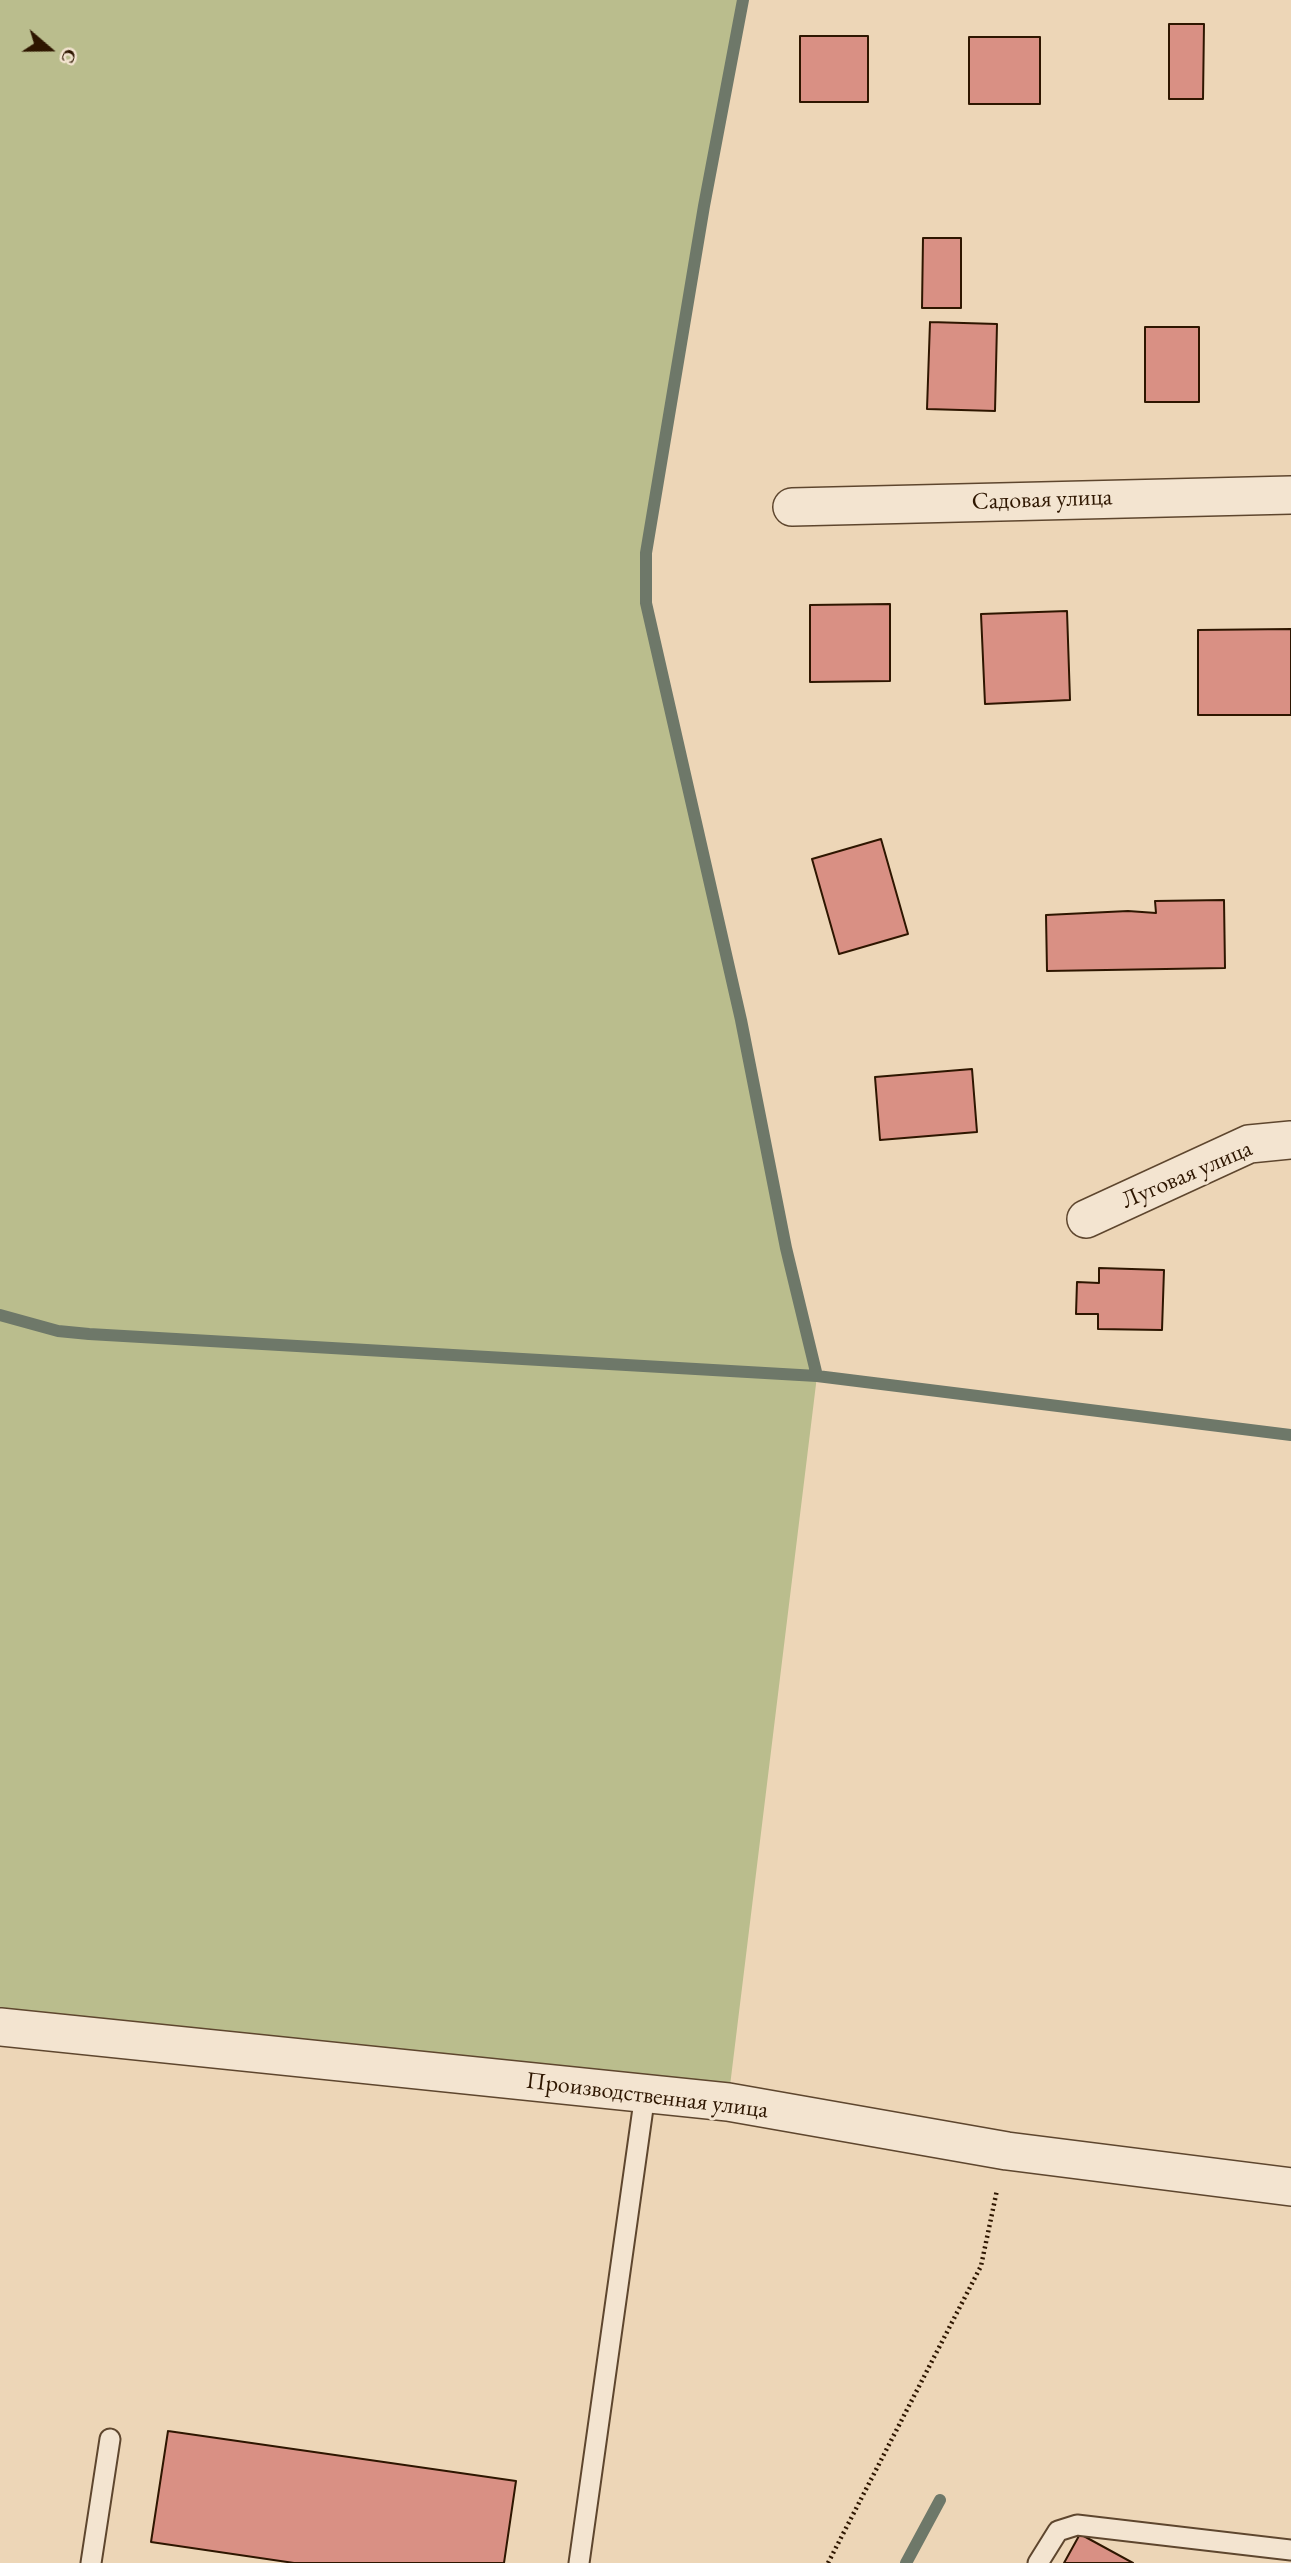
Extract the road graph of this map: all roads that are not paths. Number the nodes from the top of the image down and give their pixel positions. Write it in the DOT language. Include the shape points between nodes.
graph roads {
  1 [pos="1291,495"];
  2 [pos="792,507"];
  3 [pos="1291,1140"];
  4 [pos="1086,1219"];
  5 [pos="0,2027"];
  6 [pos="645,2094"];
  7 [pos="1291,2187"];
  8 [pos="110,2439"];
  9 [pos="1291,2550"];
  10 [pos="91,2563"];
  11 [pos="579,2563"];
  12 [pos="1038,2563"];
  1 -- 2 [label="street, Садовая улица"];
  3 -- 4 [label="street, Луговая улица" via="1250,1144"];
  5 -- 6 [label="street, Производственная улица"];
  6 -- 7 [label="street, Производственная улица" via="728,2102 1007,2151"];
  6 -- 11 [label="lane"];
  8 -- 10 [label="lane"];
  9 -- 12 [label="lane" via="1077,2525 1058,2531"];
}
